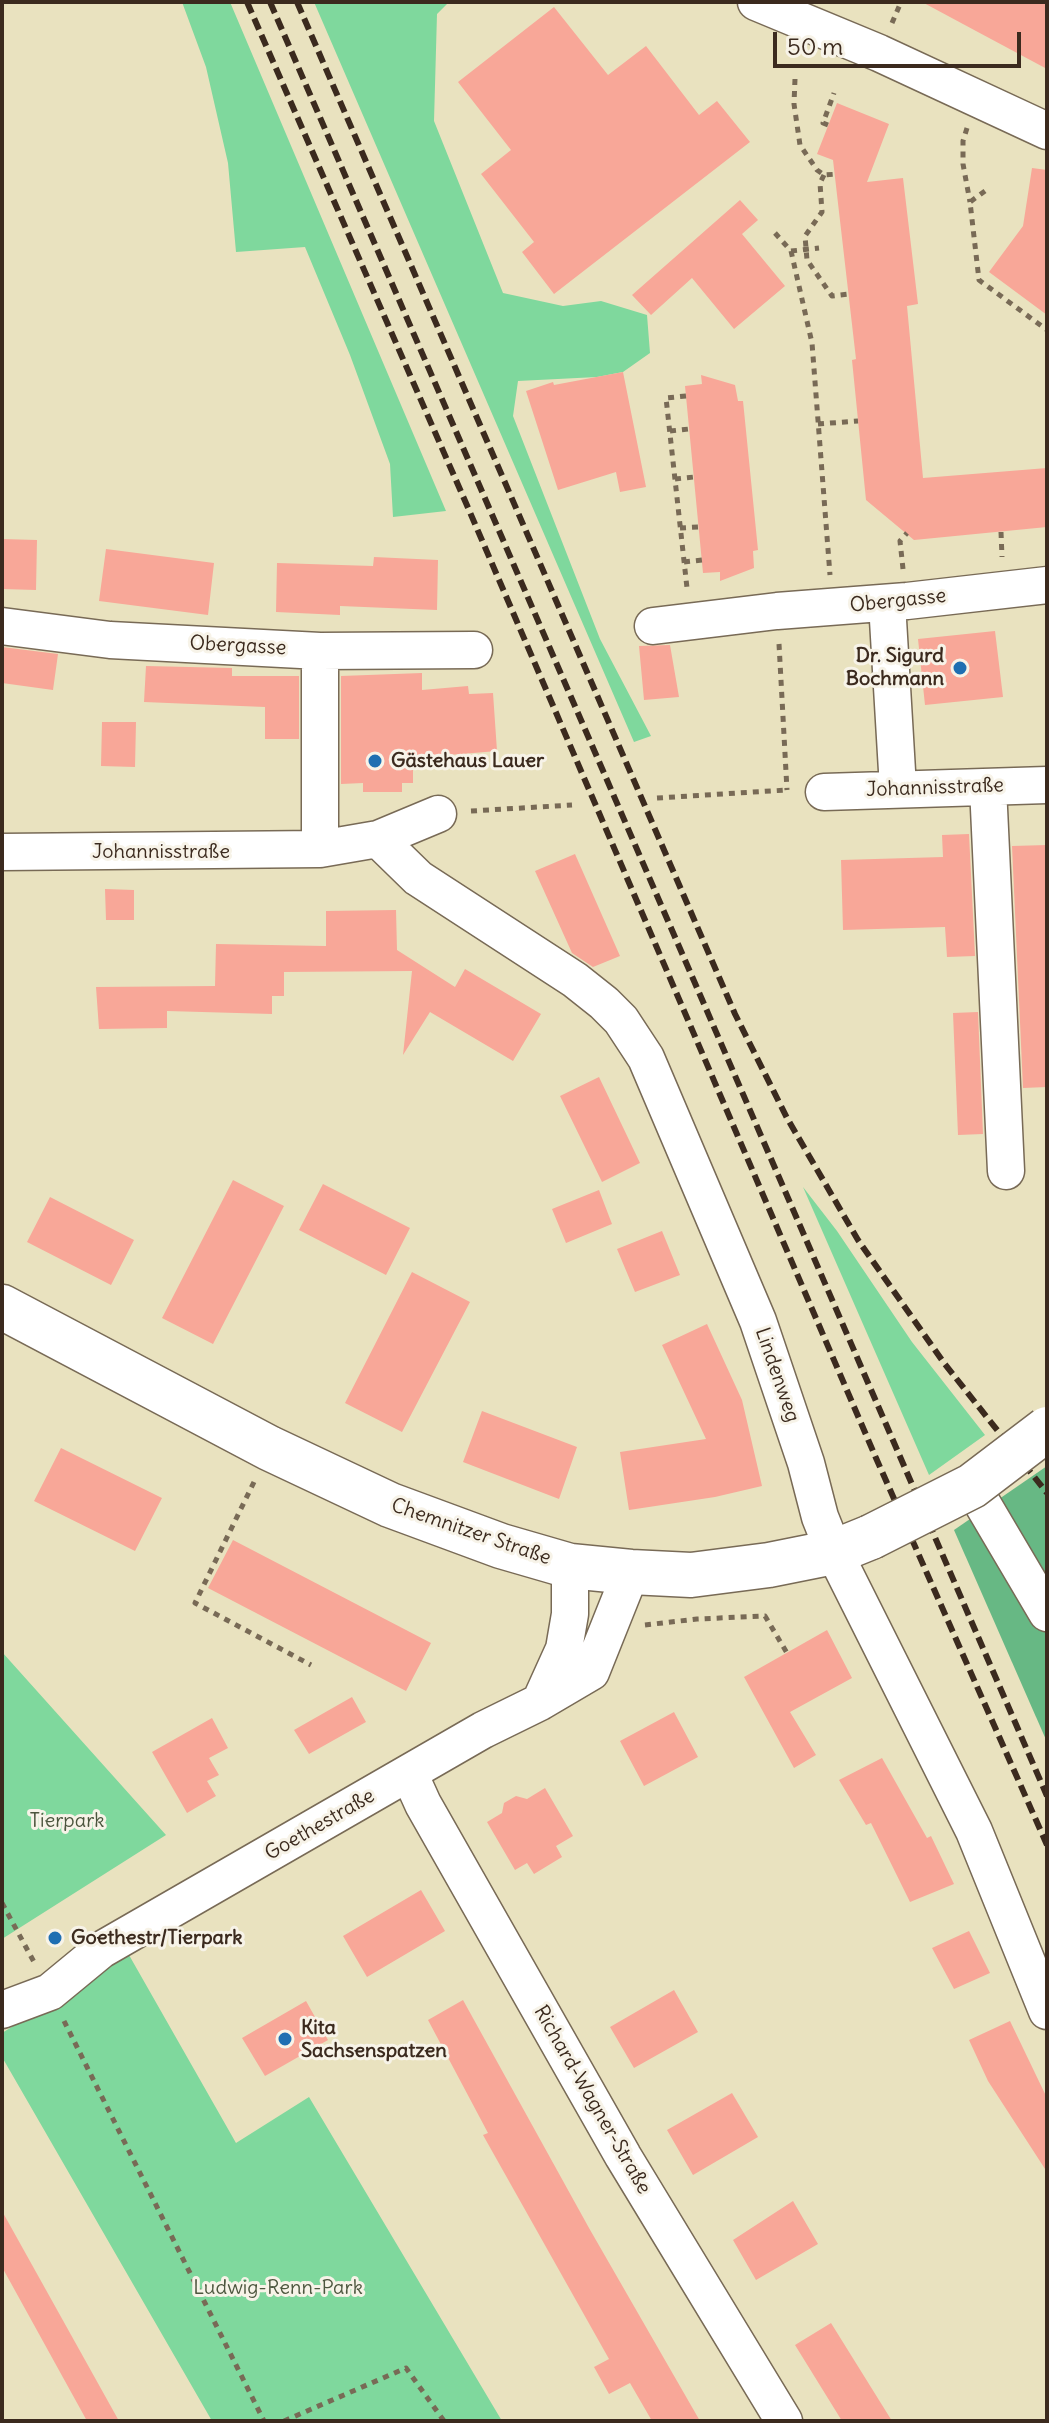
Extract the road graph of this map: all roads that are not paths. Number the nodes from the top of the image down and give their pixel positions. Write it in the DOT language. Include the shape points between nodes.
graph roads {
  1 [pos="756,2"];
  2 [pos="1047,131"];
  3 [pos="1047,585"];
  4 [pos="887,603"];
  5 [pos="2,626"];
  6 [pos="653,626"];
  7 [pos="474,650"];
  8 [pos="320,651"];
  9 [pos="1047,785"];
  10 [pos="988,787"];
  11 [pos="898,788"];
  12 [pos="824,792"];
  13 [pos="438,814"];
  14 [pos="378,839"];
  15 [pos="320,849"];
  16 [pos="2,852"];
  17 [pos="1006,1171"];
  18 [pos="2,1307"];
  19 [pos="1047,1429"];
  20 [pos="972,1486"];
  21 [pos="852,1544"];
  22 [pos="570,1566"];
  23 [pos="631,1572"];
  24 [pos="1047,1613"];
  25 [pos="540,1702"];
  26 [pos="409,1773"];
  27 [pos="44,1981"];
  28 [pos="2,2002"];
  29 [pos="2,2010"];
  30 [pos="1047,2011"];
  31 [pos="784,2421"];
  1 -- 2 [label="street"];
  3 -- 4 [label="street, Obergasse"];
  4 -- 6 [label="street, Obergasse"];
  4 -- 11 [label="street"];
  5 -- 8 [label="street, Obergasse" via="110,640"];
  7 -- 8 [label="street, Obergasse"];
  8 -- 15 [label="street"];
  9 -- 10 [label="street, Johannisstraße"];
  10 -- 11 [label="street, Johannisstraße"];
  10 -- 17 [label="street"];
  11 -- 12 [label="street, Johannisstraße"];
  13 -- 14 [label="street, Johannisstraße"];
  14 -- 15 [label="street, Johannisstraße"];
  14 -- 21 [label="street, Lindenweg" via="418,878 575,980 635,1038 758,1321 820,1517"];
  15 -- 16 [label="street, Johannisstraße"];
  18 -- 22 [label="main road, Chemnitzer Straße" via="269,1448 390,1505"];
  19 -- 20 [label="main road, Chemnitzer Straße, bridge"];
  20 -- 21 [label="main road, Chemnitzer Straße, bridge"];
  20 -- 24 [label="street"];
  21 -- 23 [label="main road, Chemnitzer Straße" via="769,1565 691,1575"];
  21 -- 30 [label="street, Lindenweg"];
  22 -- 23 [label="main road, Chemnitzer Straße"];
  22 -- 25 [label="street" via="564,1649"];
  23 -- 25 [label="street, Goethestraße" via="591,1672"];
  25 -- 26 [label="street, Goethestraße"];
  26 -- 27 [label="street, Goethestraße"];
  26 -- 31 [label="street, Richard-Wagner-Straße" via="623,2156"];
  27 -- 28 [label="street, Goethestraße"];
  27 -- 29 [label="street, Goethestraße"];
}
